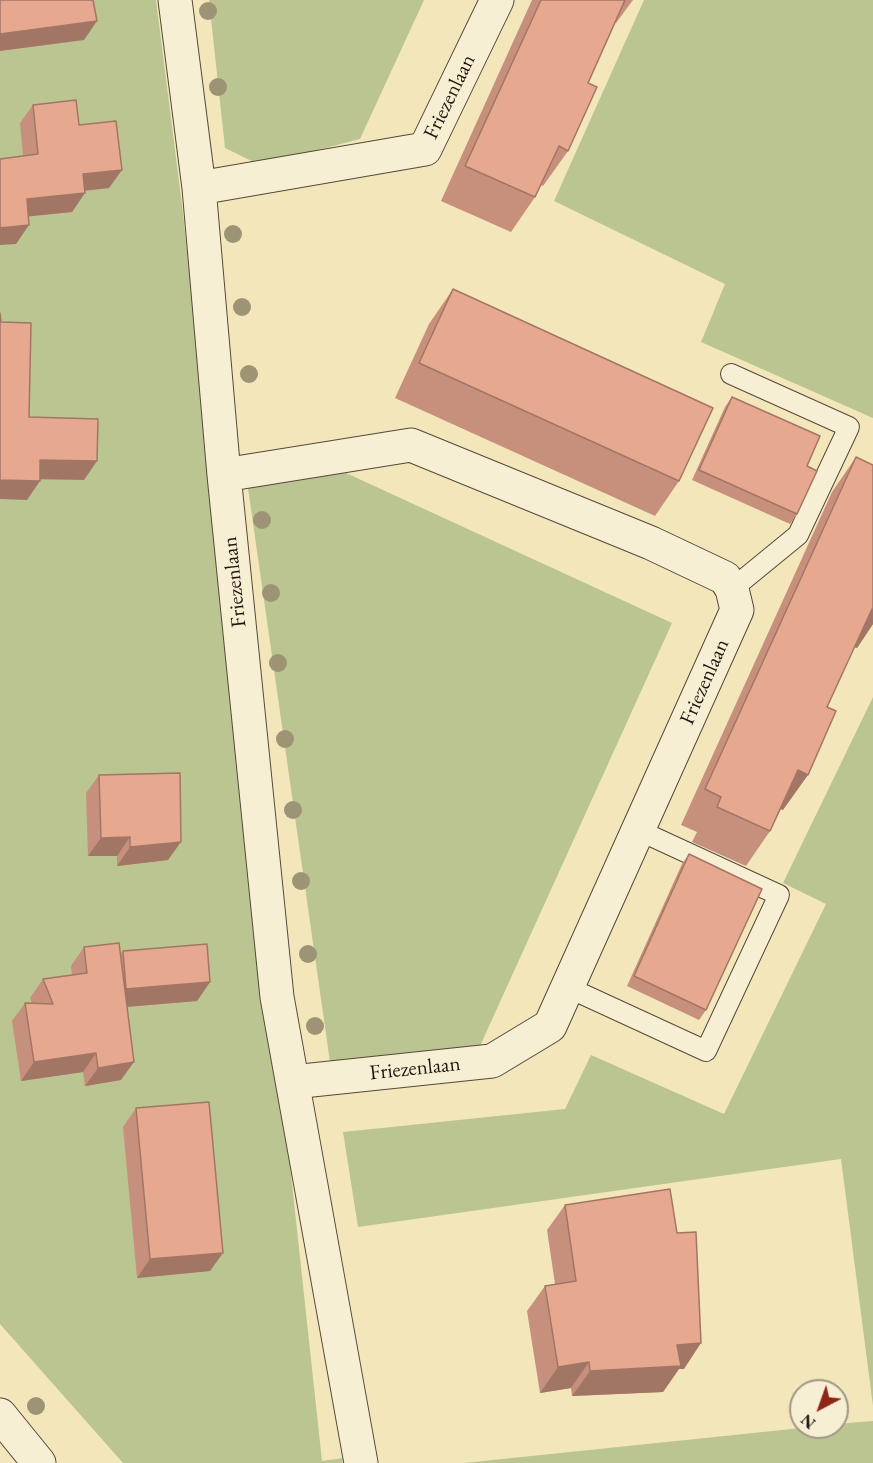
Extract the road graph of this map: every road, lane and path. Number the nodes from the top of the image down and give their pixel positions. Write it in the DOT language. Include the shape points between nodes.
graph roads {
  1 [pos="175,0"];
  2 [pos="497,0"];
  3 [pos="199,188"];
  4 [pos="731,374"];
  5 [pos="224,475"];
  6 [pos="732,589"];
  7 [pos="638,830"];
  8 [pos="567,987"];
  9 [pos="293,1082"];
  10 [pos="0,1415"];
  11 [pos="39,1463"];
  12 [pos="361,1463"];
  1 -- 3 [label="street, Friezenlaan"];
  2 -- 3 [label="street, Friezenlaan" via="425,149"];
  3 -- 5 [label="street, Friezenlaan"];
  4 -- 6 [label="lane" via="849,427 798,535"];
  5 -- 6 [label="street" via="411,445 651,543 725,578"];
  5 -- 9 [label="street, Friezenlaan" via="277,997"];
  6 -- 7 [label="street, Friezenlaan" via="737,610"];
  7 -- 8 [label="street, Friezenlaan"];
  7 -- 8 [label="lane" via="779,895 706,1051"];
  8 -- 9 [label="street, Friezenlaan" via="550,1026 492,1061"];
  9 -- 12 [label="street, Friezenlaan"];
  10 -- 11 [label="street"];
}
